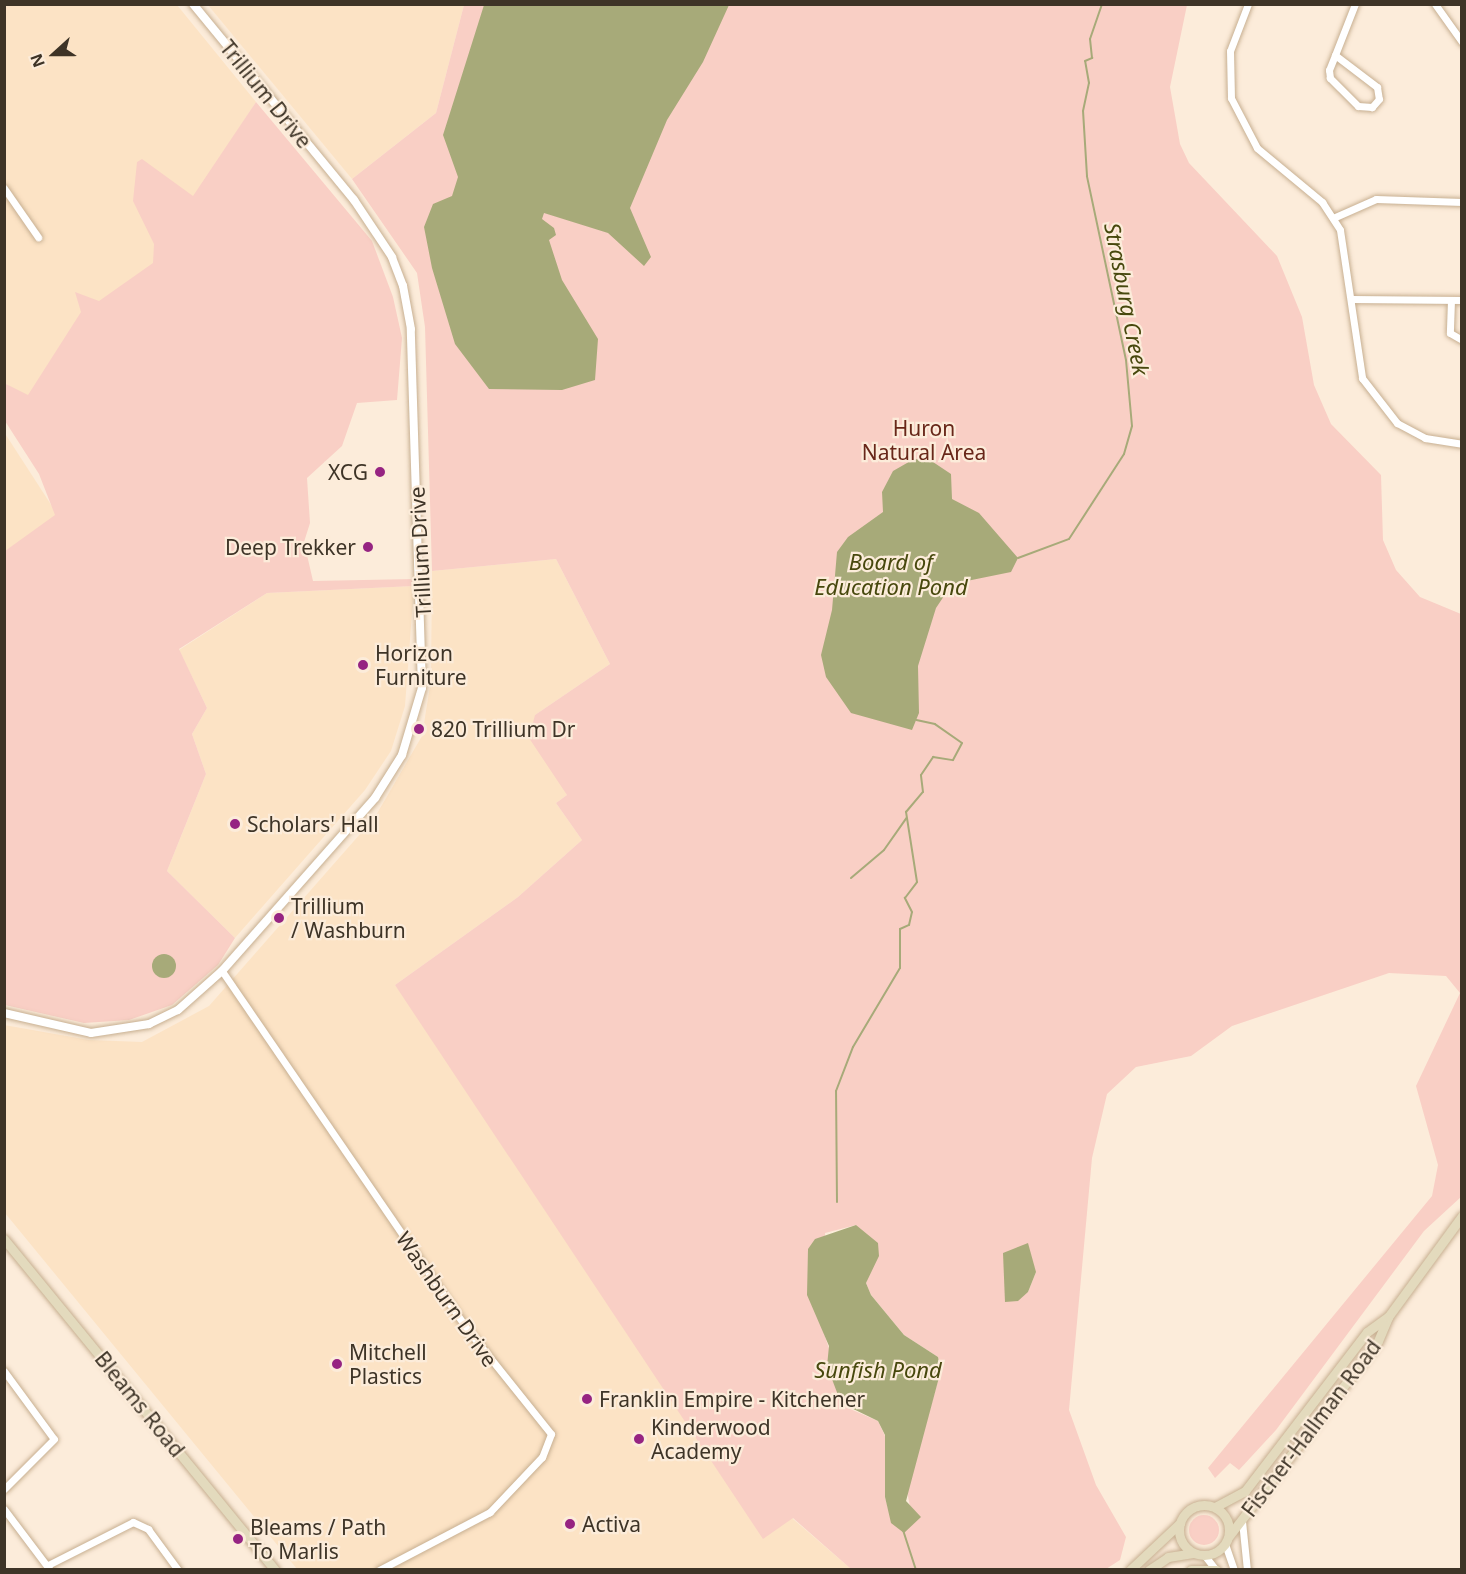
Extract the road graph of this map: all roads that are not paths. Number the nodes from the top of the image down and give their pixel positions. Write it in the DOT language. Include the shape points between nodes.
graph roads {
  1 [pos="194,4"];
  2 [pos="1248,4"];
  3 [pos="1355,4"];
  4 [pos="1435,4"];
  5 [pos="1461,42"];
  6 [pos="1335,55"];
  7 [pos="4,188"];
  8 [pos="1461,202"];
  9 [pos="1333,218"];
  10 [pos="38,237"];
  11 [pos="1352,299"];
  12 [pos="1451,300"];
  13 [pos="1461,300"];
  14 [pos="1461,340"];
  15 [pos="1461,444"];
  16 [pos="222,971"];
  17 [pos="4,1013"];
  18 [pos="1461,1215"];
  19 [pos="4,1239"];
  20 [pos="1388,1317"];
  21 [pos="4,1371"];
  22 [pos="4,1489"];
  23 [pos="1215,1507"];
  24 [pos="4,1509"];
  25 [pos="1242,1521"];
  26 [pos="1180,1524"];
  27 [pos="1227,1540"];
  28 [pos="1193,1553"];
  29 [pos="1205,1556"];
  30 [pos="49,1567"];
  31 [pos="178,1569"];
  32 [pos="275,1569"];
  33 [pos="379,1569"];
  34 [pos="1130,1569"];
  35 [pos="1149,1569"];
  36 [pos="1191,1569"];
  37 [pos="1216,1569"];
  38 [pos="1234,1569"];
  39 [pos="1247,1569"];
  1 -- 16 [label="street, Trillium Drive" via="354,200 392,257 411,329 424,635 416,719 388,780"];
  2 -- 9 [label="street" via="1228,64 1237,117 1257,148 1302,183"];
  3 -- 6 [label="street"];
  4 -- 5 [label="street"];
  6 -- 6 [label="street" via="1330,78 1358,106 1372,107 1379,99 1377,87"];
  7 -- 10 [label="street"];
  8 -- 9 [label="street" via="1376,199"];
  9 -- 11 [label="street" via="1345,244"];
  11 -- 12 [label="street"];
  11 -- 15 [label="street" via="1356,356 1376,402 1397,423 1425,438"];
  12 -- 13 [label="street"];
  12 -- 14 [label="street" via="1450,333"];
  16 -- 17 [label="street, Trillium Drive" via="178,1010 118,1031 91,1033"];
  16 -- 33 [label="street, Washburn Drive" via="471,1334 551,1434 542,1457 490,1512"];
  18 -- 20 [label="main road, Fischer-Hallman Road"];
  19 -- 32 [label="main road, Bleams Road"];
  20 -- 23 [label="main road, Fischer-Hallman Road" via="1367,1332 1245,1491"];
  20 -- 25 [label="main road, Fischer-Hallman Road" via="1378,1341"];
  21 -- 22 [label="street" via="54,1439"];
  23 -- 26 [label="main road" via="1192,1508"];
  23 -- 27 [label="main road" via="1227,1519"];
  24 -- 30 [label="street"];
  25 -- 27 [label="main road, Fischer-Hallman Road"];
  25 -- 39 [label="street"];
  26 -- 28 [label="main road" via="1181,1541"];
  26 -- 34 [label="main road"];
  27 -- 29 [label="main road"];
  27 -- 38 [label="street"];
  28 -- 29 [label="main road"];
  28 -- 35 [label="main road" via="1168,1557"];
  29 -- 37 [label="street"];
  30 -- 31 [label="street" via="133,1522 148,1529"];
  36 -- 37 [label="main road"];
}
